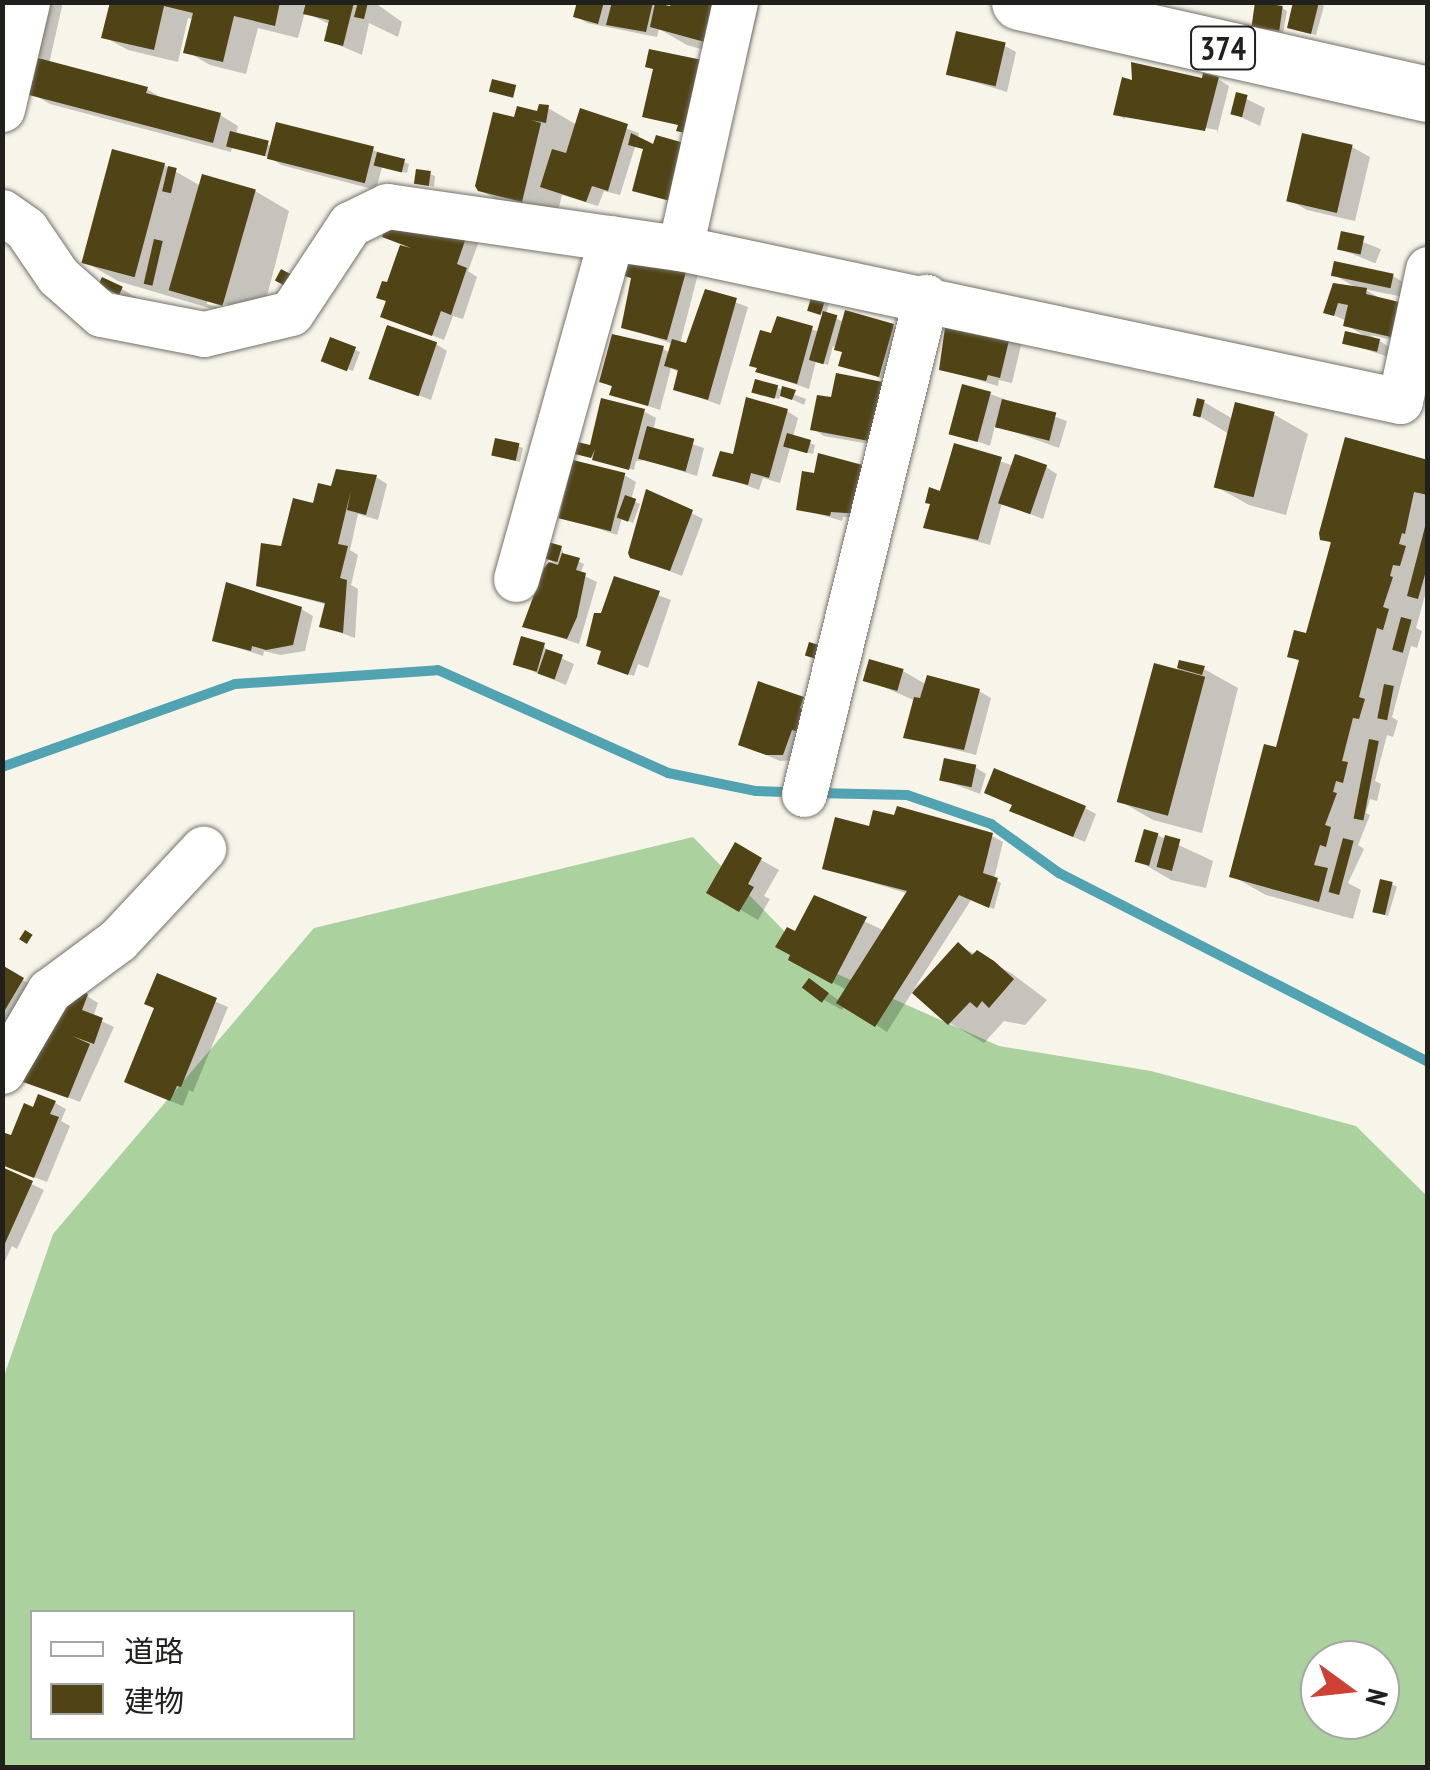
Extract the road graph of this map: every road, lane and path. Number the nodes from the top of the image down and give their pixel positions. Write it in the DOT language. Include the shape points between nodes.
graph roads {
  1 [pos="27,2"];
  2 [pos="735,2"];
  3 [pos="1019,2"];
  4 [pos="1428,94"];
  5 [pos="2,109"];
  6 [pos="2,212"];
  7 [pos="611,238"];
  8 [pos="680,248"];
  9 [pos="1428,269"];
  10 [pos="926,298"];
  11 [pos="1414,405"];
  12 [pos="516,579"];
  13 [pos="804,794"];
  14 [pos="203,849"];
  15 [pos="2,1071"];
  1 -- 5 [label="street"];
  2 -- 8 [label="street"];
  3 -- 4 [label="highway, 374"];
  6 -- 7 [label="street" via="26,228 58,276 101,314 204,334 291,313 350,224 386,206"];
  7 -- 8 [label="street"];
  7 -- 12 [label="street"];
  8 -- 10 [label="street"];
  9 -- 11 [label="street"];
  10 -- 11 [label="street"];
  10 -- 13 [label="street"];
  14 -- 15 [label="street" via="118,940 48,991"];
}
